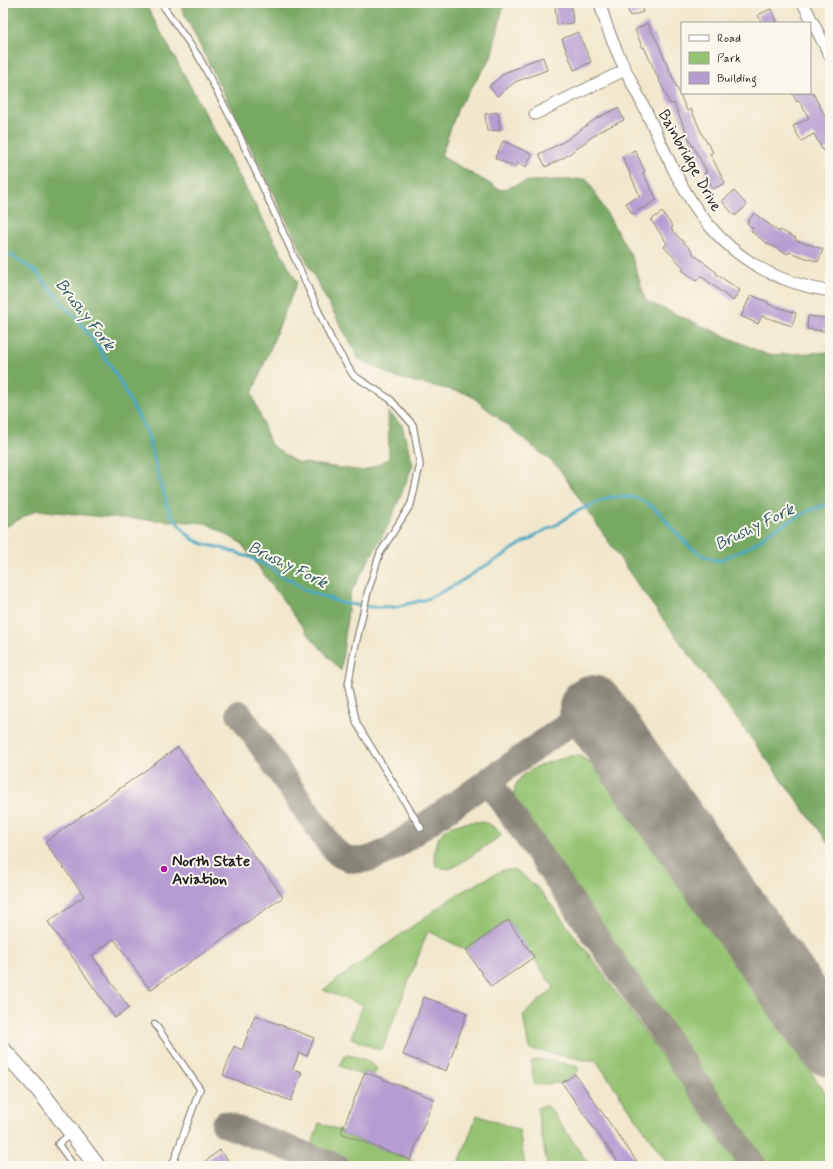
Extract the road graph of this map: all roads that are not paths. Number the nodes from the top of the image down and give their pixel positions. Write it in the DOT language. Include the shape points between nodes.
graph roads {
  1 [pos="161,3"];
  2 [pos="600,3"];
  3 [pos="803,3"];
  4 [pos="830,56"];
  5 [pos="626,70"];
  6 [pos="535,114"];
  7 [pos="830,291"];
  8 [pos="421,828"];
  9 [pos="155,1024"];
  10 [pos="3,1050"];
  11 [pos="72,1133"];
  12 [pos="74,1166"];
  13 [pos="97,1166"];
  14 [pos="172,1166"];
  1 -- 8 [label="lane" via="199,57 237,130 332,341 353,375 390,398 413,425 420,465 411,504 380,553 368,590 348,686 357,724"];
  2 -- 5 [label="street, Bainbridge Drive" via="609,33"];
  3 -- 4 [label="street"];
  5 -- 6 [label="street"];
  5 -- 7 [label="street, Bainbridge Drive" via="672,166 694,205 719,237 754,265 774,276"];
  9 -- 14 [label="lane" via="200,1089"];
  10 -- 11 [label="main road" via="40,1091"];
  11 -- 12 [label="lane" via="58,1144"];
  11 -- 13 [label="main road"];
}
